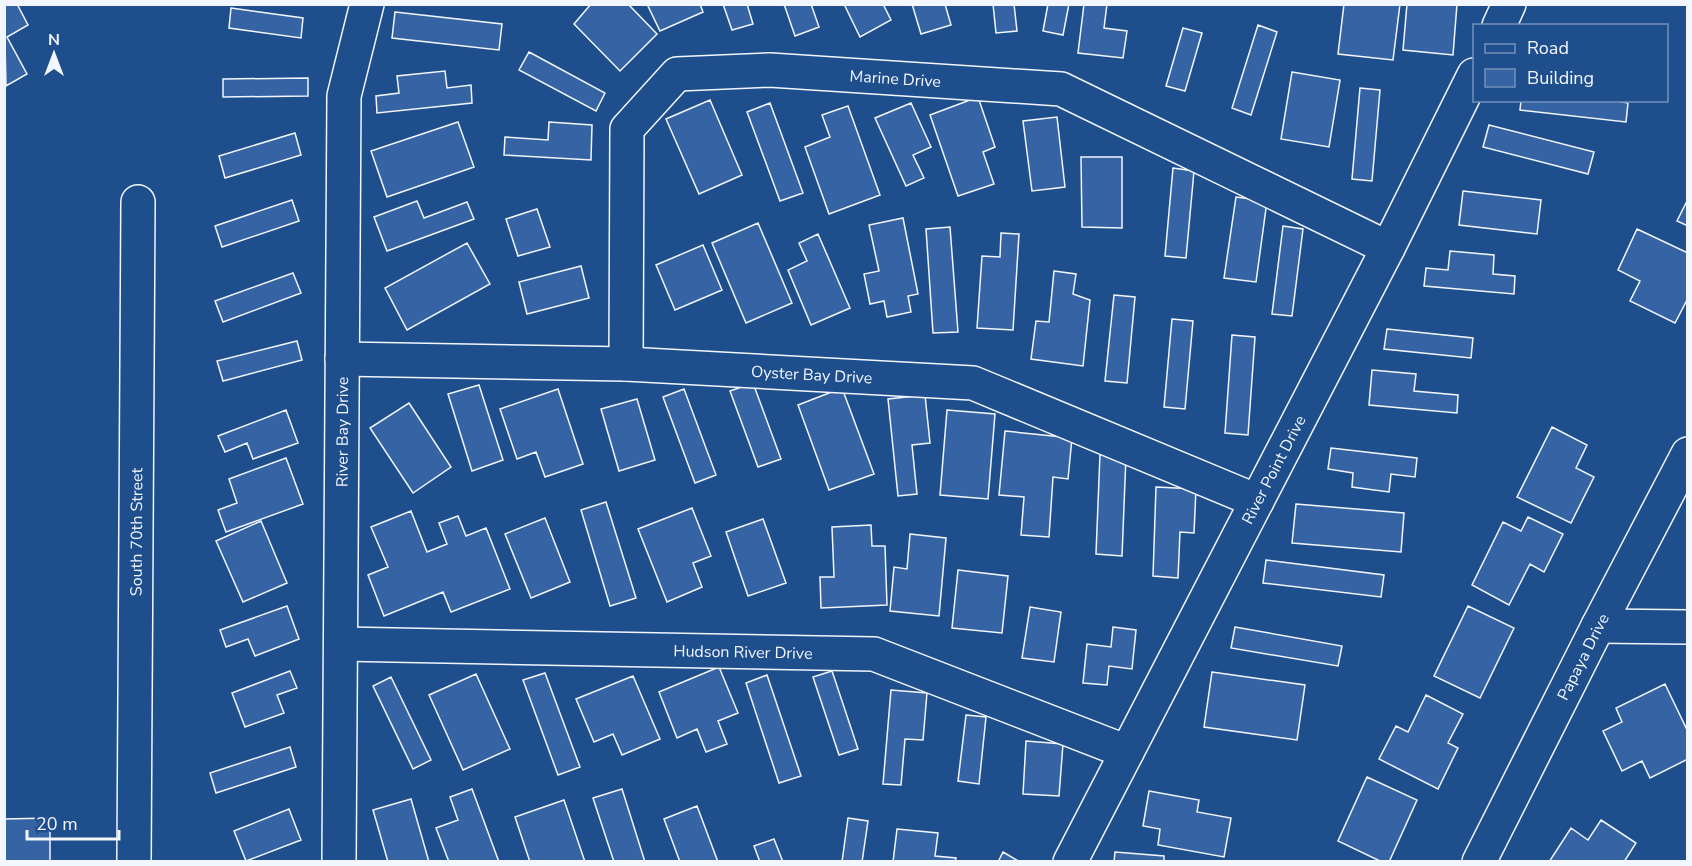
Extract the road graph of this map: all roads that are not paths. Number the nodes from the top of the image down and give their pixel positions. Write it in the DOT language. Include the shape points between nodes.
graph roads {
  1 [pos="367,4"];
  2 [pos="1509,4"];
  3 [pos="1500,24"];
  4 [pos="1473,77"];
  5 [pos="138,202"];
  6 [pos="1389,248"];
  7 [pos="342,359"];
  8 [pos="626,364"];
  9 [pos="1688,454"];
  10 [pos="1257,501"];
  11 [pos="1598,626"];
  12 [pos="1688,627"];
  13 [pos="341,644"];
  14 [pos="1127,752"];
  15 [pos="134,861"];
  16 [pos="339,861"];
  17 [pos="1070,861"];
  18 [pos="1479,861"];
  1 -- 7 [label="street, River Bay Drive" via="344,96"];
  2 -- 3 [label="street"];
  4 -- 6 [label="street, River Point Drive"];
  5 -- 15 [label="street, South 70th Street"];
  6 -- 8 [label="street, Marine Drive" via="1061,89 770,69 677,74 627,129"];
  6 -- 10 [label="street, River Point Drive"];
  7 -- 8 [label="street, Oyster Bay Drive"];
  7 -- 13 [label="street, River Bay Drive"];
  8 -- 10 [label="street, Oyster Bay Drive" via="973,383"];
  9 -- 11 [label="street, Papaya Drive"];
  10 -- 14 [label="street, River Point Drive"];
  11 -- 12 [label="street"];
  11 -- 18 [label="street, Papaya Drive"];
  13 -- 14 [label="street, Hudson River Drive" via="874,654"];
  13 -- 16 [label="street, River Bay Drive"];
  14 -- 17 [label="street, River Point Drive"];
}
